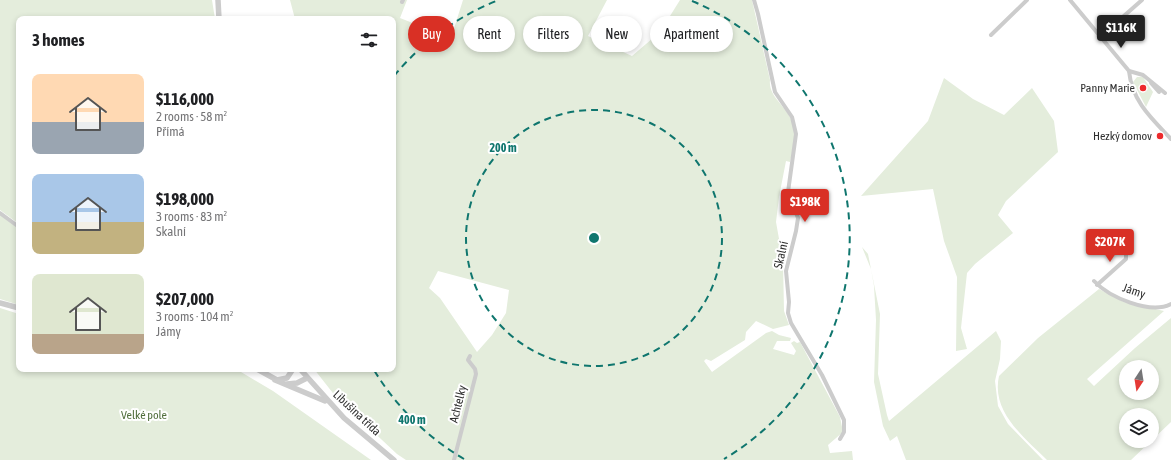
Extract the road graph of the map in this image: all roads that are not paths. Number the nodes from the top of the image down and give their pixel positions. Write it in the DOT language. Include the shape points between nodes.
graph roads {
  1 [pos="218,0"];
  2 [pos="754,0"];
  3 [pos="1027,0"];
  4 [pos="1070,0"];
  5 [pos="1142,0"];
  6 [pos="220,16"];
  7 [pos="991,35"];
  8 [pos="1100,38"];
  9 [pos="1129,71"];
  10 [pos="1144,75"];
  11 [pos="1158,92"];
  12 [pos="1165,92"];
  13 [pos="1171,139"];
  14 [pos="0,213"];
  15 [pos="16,224"];
  16 [pos="1122,239"];
  17 [pos="1094,281"];
  18 [pos="1097,285"];
  19 [pos="0,303"];
  20 [pos="1171,304"];
  21 [pos="16,307"];
  22 [pos="470,356"];
  23 [pos="262,372"];
  24 [pos="291,372"];
  25 [pos="302,372"];
  26 [pos="307,378"];
  27 [pos="275,380"];
  28 [pos="330,404"];
  29 [pos="840,439"];
  30 [pos="394,460"];
  31 [pos="454,460"];
  1 -- 6 [label="street"];
  2 -- 29 [label="street, Skalní" via="775,92 792,117 796,134 788,192 798,218 786,271 788,313 844,420 844,432"];
  3 -- 7 [label="street"];
  4 -- 8 [label="street"];
  5 -- 8 [label="street"];
  8 -- 9 [label="street"];
  9 -- 10 [label="street"];
  9 -- 13 [label="street" via="1130,82 1145,113"];
  10 -- 11 [label="street"];
  10 -- 12 [label="street"];
  14 -- 15 [label="street"];
  16 -- 18 [label="street" via="1126,259"];
  17 -- 18 [label="street, Jámy"];
  18 -- 20 [label="street, Jámy" via="1115,296 1142,306 1155,308"];
  19 -- 21 [label="street"];
  22 -- 31 [label="street, Achtelky" via="468,360 476,374"];
  23 -- 27 [label="street"];
  24 -- 27 [label="street" via="287,378"];
  25 -- 26 [label="street, Libušina třída"];
  26 -- 27 [label="street" via="292,384"];
  26 -- 28 [label="street, Libušina třída"];
  27 -- 28 [label="street"];
  28 -- 30 [label="street, Libušina třída" via="361,434"];
}
